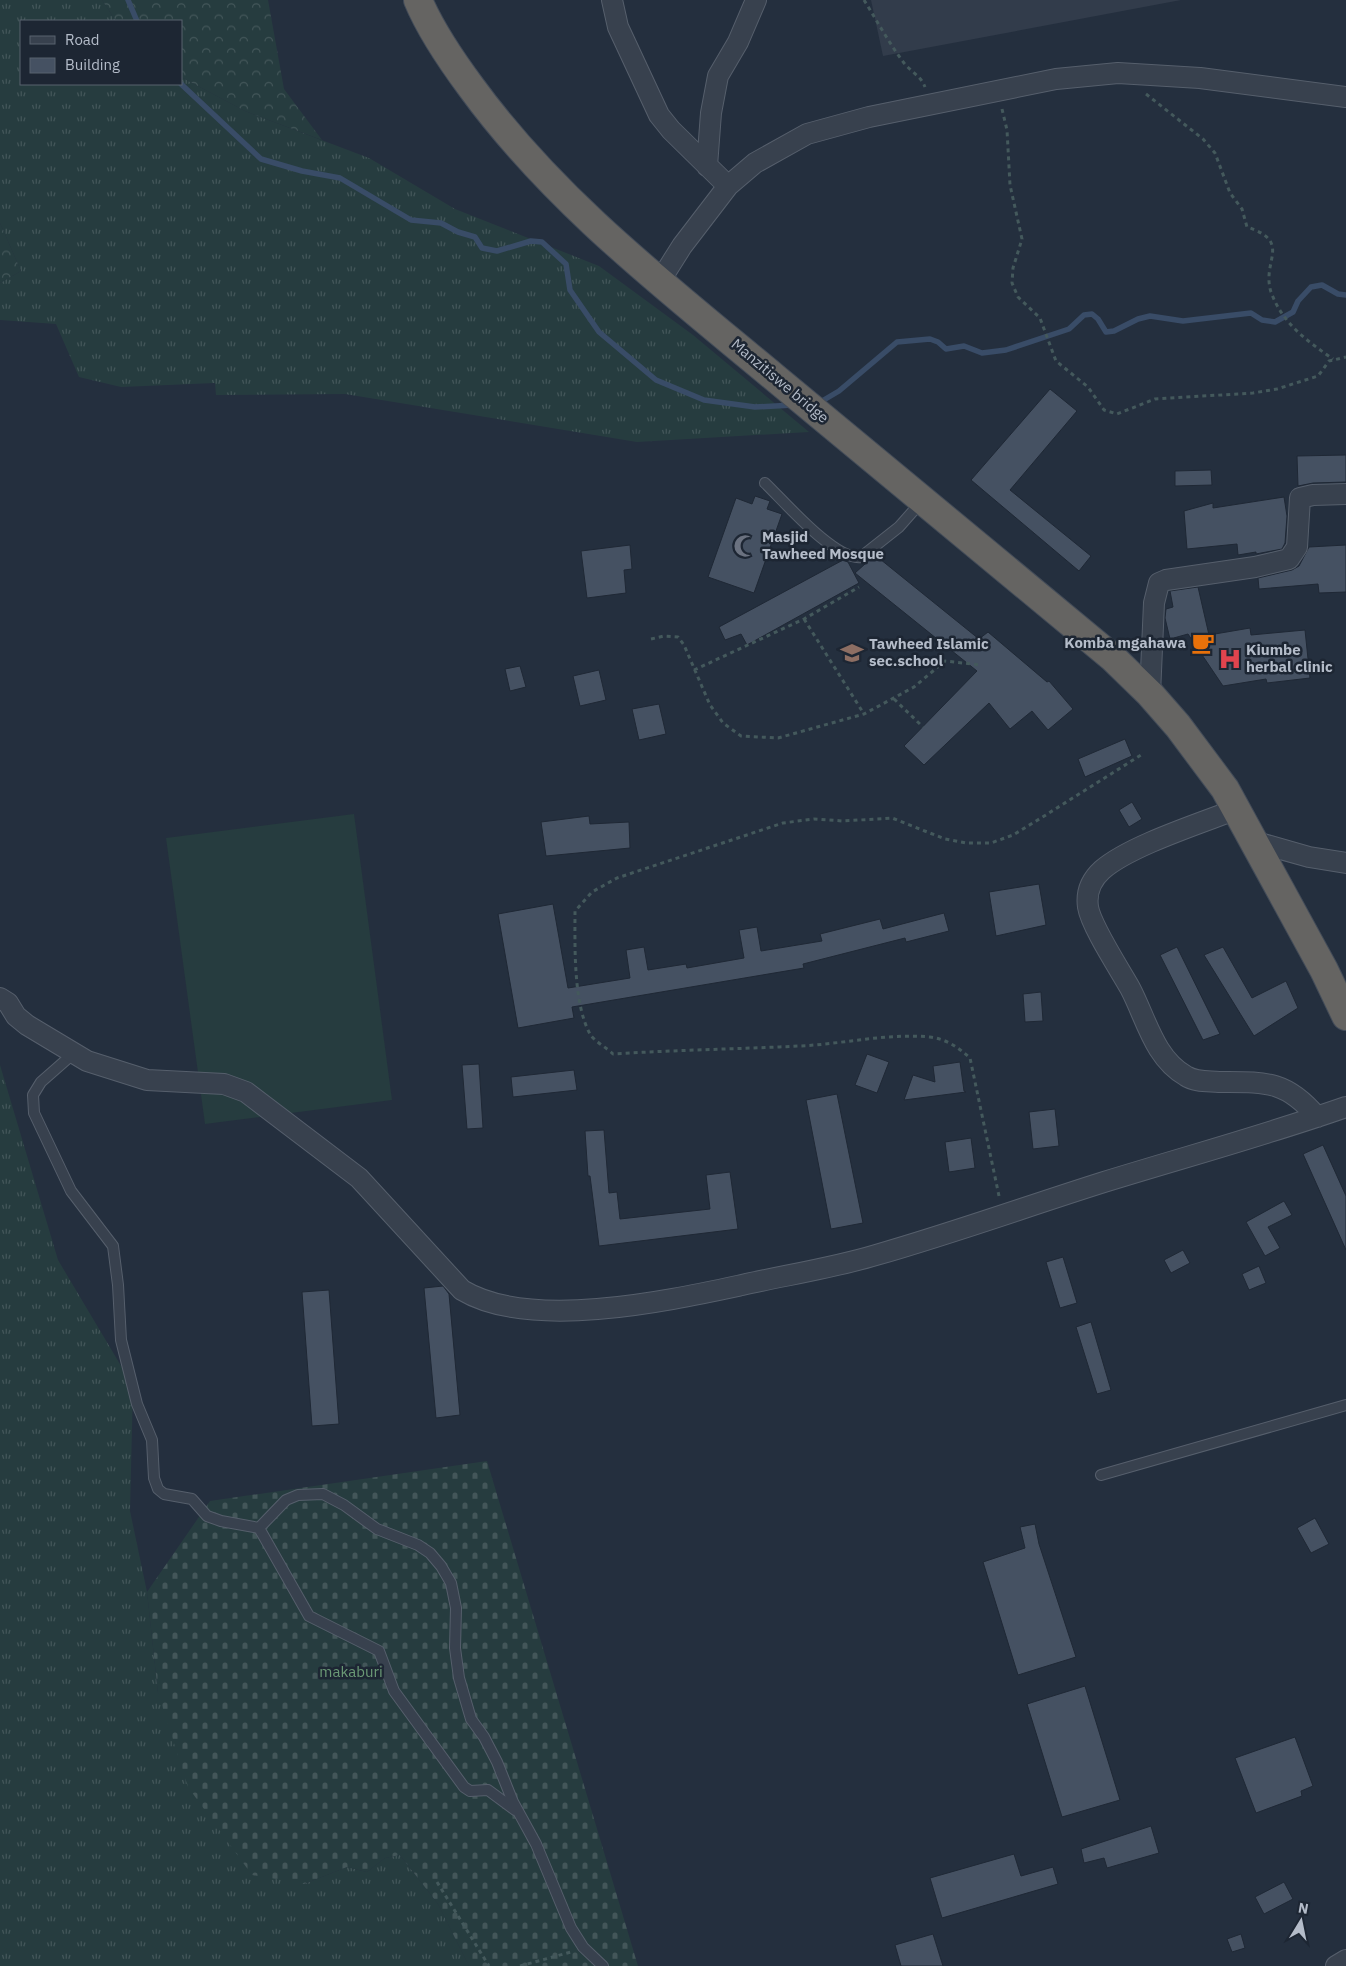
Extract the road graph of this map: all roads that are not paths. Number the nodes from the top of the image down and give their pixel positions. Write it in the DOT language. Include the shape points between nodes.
graph roads {
  1 [pos="418,0"];
  2 [pos="612,0"];
  3 [pos="756,0"];
  4 [pos="1346,97"];
  5 [pos="707,166"];
  6 [pos="728,186"];
  7 [pos="660,280"];
  8 [pos="765,483"];
  9 [pos="1346,494"];
  10 [pos="923,500"];
  11 [pos="1150,694"];
  12 [pos="1237,809"];
  13 [pos="1256,842"];
  14 [pos="1346,863"];
  15 [pos="0,998"];
  16 [pos="1346,1016"];
  17 [pos="74,1052"];
  18 [pos="1346,1107"];
  19 [pos="1317,1117"];
  20 [pos="1346,1405"];
  21 [pos="1101,1475"];
  22 [pos="258,1528"];
  23 [pos="519,1813"];
  24 [pos="1346,1960"];
  25 [pos="602,1966"];
  26 [pos="1336,1966"];
  1 -- 7 [label="highway, Manzitiswe bridge" via="457,68 542,173 584,215"];
  2 -- 5 [label="street" via="618,27 658,115"];
  3 -- 5 [label="street" via="738,42 718,76 711,112"];
  4 -- 6 [label="street" via="1200,78 1118,74 1056,79 931,104 807,134 755,163"];
  5 -- 6 [label="street"];
  6 -- 7 [label="street"];
  7 -- 10 [label="highway, Manzitiswe bridge"];
  8 -- 10 [label="lane" via="825,541 841,554 854,558 861,557 899,527"];
  9 -- 11 [label="street" via="1300,498 1297,547 1289,560 1159,583 1154,603"];
  10 -- 11 [label="highway, Manzitiswe bridge" via="1113,658"];
  11 -- 12 [label="highway, Manzitiswe bridge" via="1202,756"];
  12 -- 13 [label="highway, Manzitiswe bridge"];
  12 -- 19 [label="street" via="1130,853 1102,870 1088,890 1088,909 1135,997 1154,1042 1172,1067 1188,1078 1203,1081 1273,1085 1289,1089"];
  13 -- 14 [label="street" via="1309,857"];
  13 -- 16 [label="highway, Manzitiswe bridge"];
  15 -- 17 [label="street" via="8,1003 16,1016"];
  17 -- 19 [label="street" via="147,1080 224,1084 246,1092 359,1178 462,1290 477,1300 497,1305 569,1310 667,1300 875,1256"];
  17 -- 22 [label="lane" via="41,1082 33,1095 34,1113 71,1190 113,1246 121,1340 137,1404 152,1440 154,1478 158,1489 164,1494 192,1499 207,1516"];
  18 -- 19 [label="street"];
  20 -- 21 [label="lane"];
  22 -- 23 [label="lane" via="309,1616 380,1651 394,1691 464,1787 488,1790"];
  22 -- 23 [label="lane" via="286,1500 298,1495 323,1494 377,1529 418,1545 436,1560 453,1591 455,1648 464,1702 471,1720 497,1762"];
  23 -- 25 [label="lane" via="536,1844 571,1928 583,1947"];
  24 -- 26 [label="street"];
}
